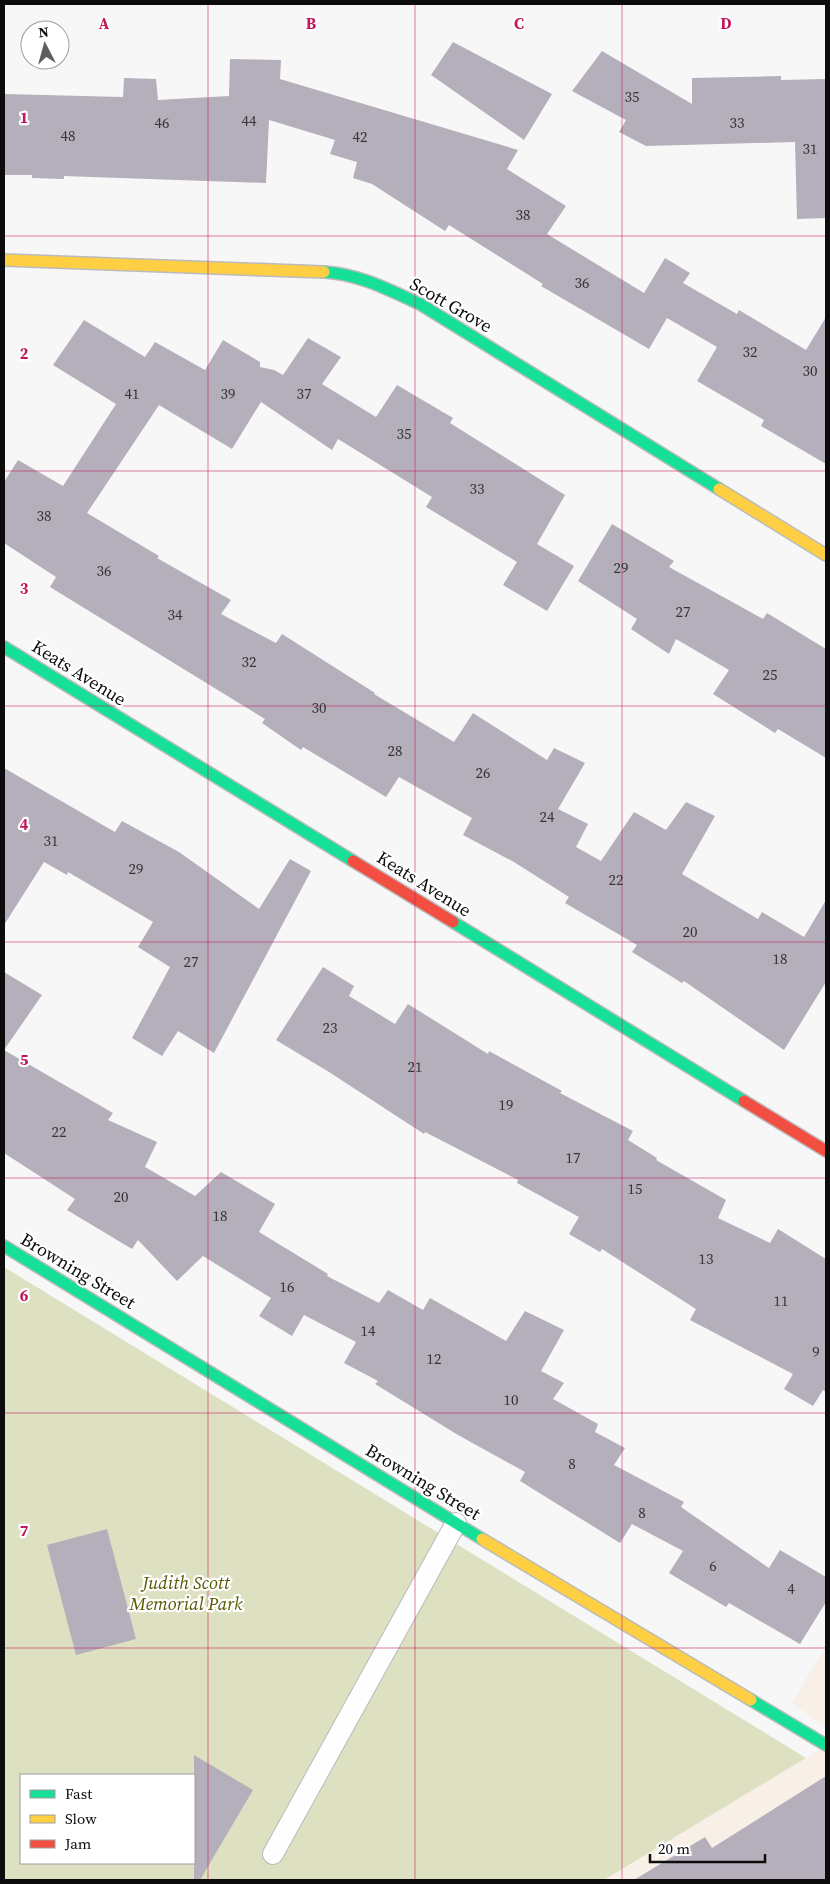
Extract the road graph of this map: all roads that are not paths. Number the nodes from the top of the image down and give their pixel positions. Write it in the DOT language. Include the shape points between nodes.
graph roads {
  1 [pos="4,260"];
  2 [pos="826,556"];
  3 [pos="4,647"];
  4 [pos="826,1151"];
  5 [pos="4,1246"];
  6 [pos="456,1523"];
  7 [pos="826,1745"];
  8 [pos="273,1854"];
  1 -- 2 [label="street, Scott Grove" via="337,273 372,282 420,304"];
  3 -- 4 [label="street, Keats Avenue"];
  5 -- 6 [label="street, Browning Street"];
  6 -- 7 [label="street, Browning Street"];
  6 -- 8 [label="lane"];
}
